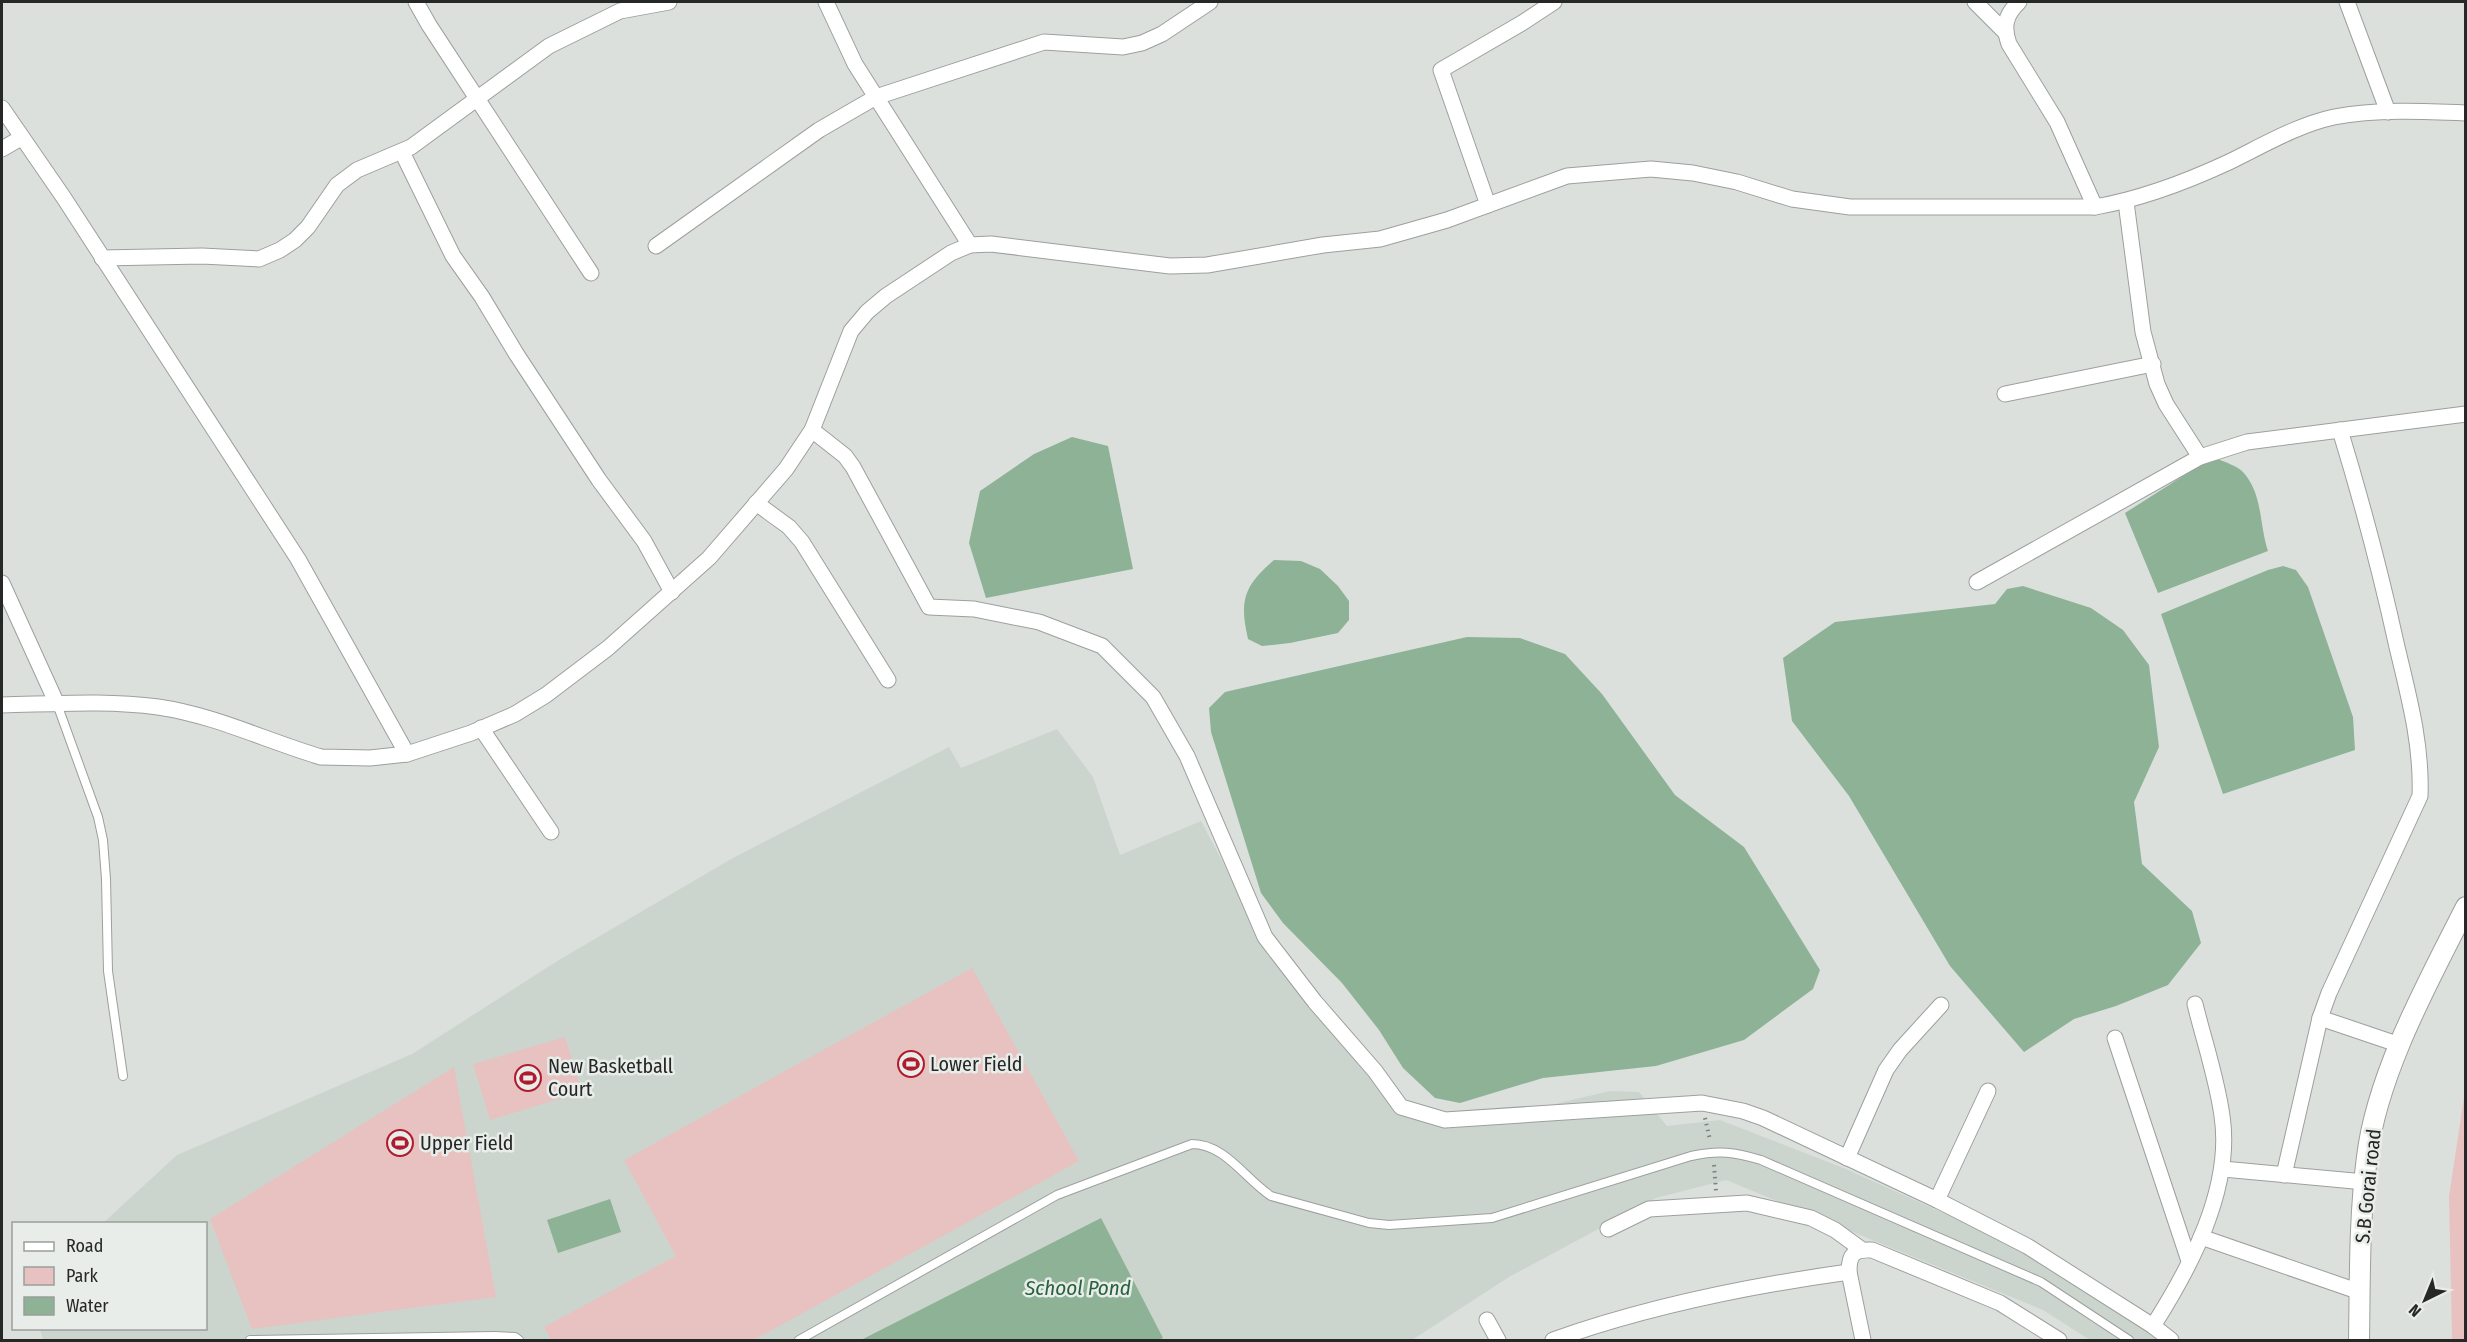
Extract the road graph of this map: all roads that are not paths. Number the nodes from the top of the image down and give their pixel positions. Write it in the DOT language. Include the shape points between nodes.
graph roads {
  1 [pos="416,2"];
  2 [pos="660,2"];
  3 [pos="826,2"];
  4 [pos="1210,2"];
  5 [pos="1554,2"];
  6 [pos="1975,2"];
  7 [pos="2019,2"];
  8 [pos="2347,2"];
  9 [pos="2005,32"];
  10 [pos="876,97"];
  11 [pos="477,99"];
  12 [pos="2,108"];
  13 [pos="2388,112"];
  14 [pos="2466,113"];
  15 [pos="21,138"];
  16 [pos="2,149"];
  17 [pos="402,152"];
  18 [pos="2126,202"];
  19 [pos="1488,205"];
  20 [pos="2095,207"];
  21 [pos="970,245"];
  22 [pos="656,246"];
  23 [pos="102,258"];
  24 [pos="591,273"];
  25 [pos="2152,364"];
  26 [pos="2006,394"];
  27 [pos="2466,414"];
  28 [pos="812,430"];
  29 [pos="2340,430"];
  30 [pos="2200,457"];
  31 [pos="756,503"];
  32 [pos="1977,582"];
  33 [pos="2,583"];
  34 [pos="672,592"];
  35 [pos="888,680"];
  36 [pos="57,704"];
  37 [pos="2,705"];
  38 [pos="481,728"];
  39 [pos="407,754"];
  40 [pos="551,832"];
  41 [pos="2466,907"];
  42 [pos="2195,1004"];
  43 [pos="1941,1005"];
  44 [pos="2320,1018"];
  45 [pos="2115,1038"];
  46 [pos="2400,1045"];
  47 [pos="123,1076"];
  48 [pos="1988,1091"];
  49 [pos="1847,1158"];
  50 [pos="2223,1169"];
  51 [pos="2284,1175"];
  52 [pos="2365,1182"];
  53 [pos="1937,1200"];
  54 [pos="1608,1229"];
  55 [pos="2201,1237"];
  56 [pos="1861,1250"];
  57 [pos="2189,1262"];
  58 [pos="1849,1272"];
  59 [pos="2360,1292"];
  60 [pos="1487,1320"];
  61 [pos="2153,1326"];
  62 [pos="250,1341"];
  63 [pos="519,1341"];
  64 [pos="799,1341"];
  65 [pos="1498,1341"];
  66 [pos="1553,1341"];
  67 [pos="1863,1341"];
  68 [pos="2059,1341"];
  69 [pos="2129,1341"];
  70 [pos="2171,1341"];
  71 [pos="2359,1341"];
  1 -- 11 [label="street"];
  2 -- 11 [label="street" via="620,11 549,46"];
  3 -- 10 [label="street" via="855,64"];
  4 -- 10 [label="street" via="1142,43 1123,46 1044,42"];
  5 -- 19 [label="street" via="1441,70"];
  6 -- 9 [label="street"];
  7 -- 9 [label="street" via="2005,20"];
  8 -- 13 [label="street"];
  9 -- 20 [label="street" via="2057,122"];
  10 -- 21 [label="street"];
  10 -- 22 [label="street" via="801,142"];
  11 -- 17 [label="street"];
  11 -- 24 [label="street"];
  12 -- 15 [label="street"];
  13 -- 14 [label="street"];
  13 -- 18 [label="street" via="2333,117"];
  15 -- 16 [label="street"];
  15 -- 23 [label="street"];
  17 -- 23 [label="street" via="357,170 337,185 295,240 259,259"];
  17 -- 34 [label="street" via="453,256 599,480 644,541"];
  18 -- 20 [label="street"];
  18 -- 25 [label="street" via="2143,332"];
  19 -- 20 [label="street" via="1567,176 1652,169 1693,173 1792,199 1850,207"];
  19 -- 21 [label="street" via="1380,239 1207,265 1170,266 991,244"];
  21 -- 28 [label="street" via="951,253 886,296 851,331"];
  23 -- 39 [label="street" via="298,559"];
  25 -- 26 [label="street"];
  25 -- 30 [label="street" via="2166,404"];
  27 -- 29 [label="street"];
  28 -- 31 [label="street" via="786,469"];
  28 -- 49 [label="street" via="853,467 929,607 974,609 1039,622 1102,646 1153,697 1187,756 1265,938 1401,1107 1445,1120 1702,1103 1763,1118"];
  29 -- 30 [label="street" via="2247,442"];
  29 -- 44 [label="street" via="2381,574 2415,725 2421,771 2420,796"];
  30 -- 32 [label="street"];
  31 -- 34 [label="street" via="709,558"];
  31 -- 35 [label="street" via="789,527 802,542"];
  33 -- 36 [label="street"];
  34 -- 38 [label="street" via="608,648 546,694 515,714"];
  36 -- 37 [label="street"];
  36 -- 39 [label="street" via="158,707 195,714 321,757"];
  36 -- 47 [label="lane" via="103,840 108,971"];
  38 -- 39 [label="street"];
  38 -- 40 [label="street"];
  41 -- 46 [label="street, S.B Gorai road"];
  42 -- 50 [label="street" via="2222,1117"];
  43 -- 49 [label="street" via="1886,1070"];
  44 -- 46 [label="street"];
  44 -- 51 [label="street"];
  45 -- 57 [label="street"];
  46 -- 52 [label="street, S.B Gorai road" via="2378,1109"];
  48 -- 53 [label="street"];
  49 -- 53 [label="street"];
  50 -- 51 [label="street"];
  50 -- 55 [label="street"];
  51 -- 52 [label="street"];
  52 -- 59 [label="street, S.B Gorai road"];
  53 -- 61 [label="street" via="2028,1246"];
  54 -- 56 [label="street" via="1649,1209 1747,1203 1811,1218"];
  55 -- 57 [label="street"];
  55 -- 59 [label="street"];
  56 -- 58 [label="street" via="1853,1254"];
  56 -- 68 [label="street" via="1872,1250 2000,1303"];
  57 -- 61 [label="street"];
  58 -- 66 [label="street" via="1761,1284 1658,1307"];
  58 -- 67 [label="street"];
  59 -- 71 [label="street, S.B Gorai road"];
  60 -- 65 [label="street"];
  61 -- 70 [label="street"];
  62 -- 63 [label="lane" via="495,1336 515,1337"];
  64 -- 69 [label="lane" via="1057,1195 1192,1144 1203,1144 1215,1149 1271,1196 1389,1225 1492,1218 1691,1156 1713,1151 1738,1153 2041,1282"];
}
